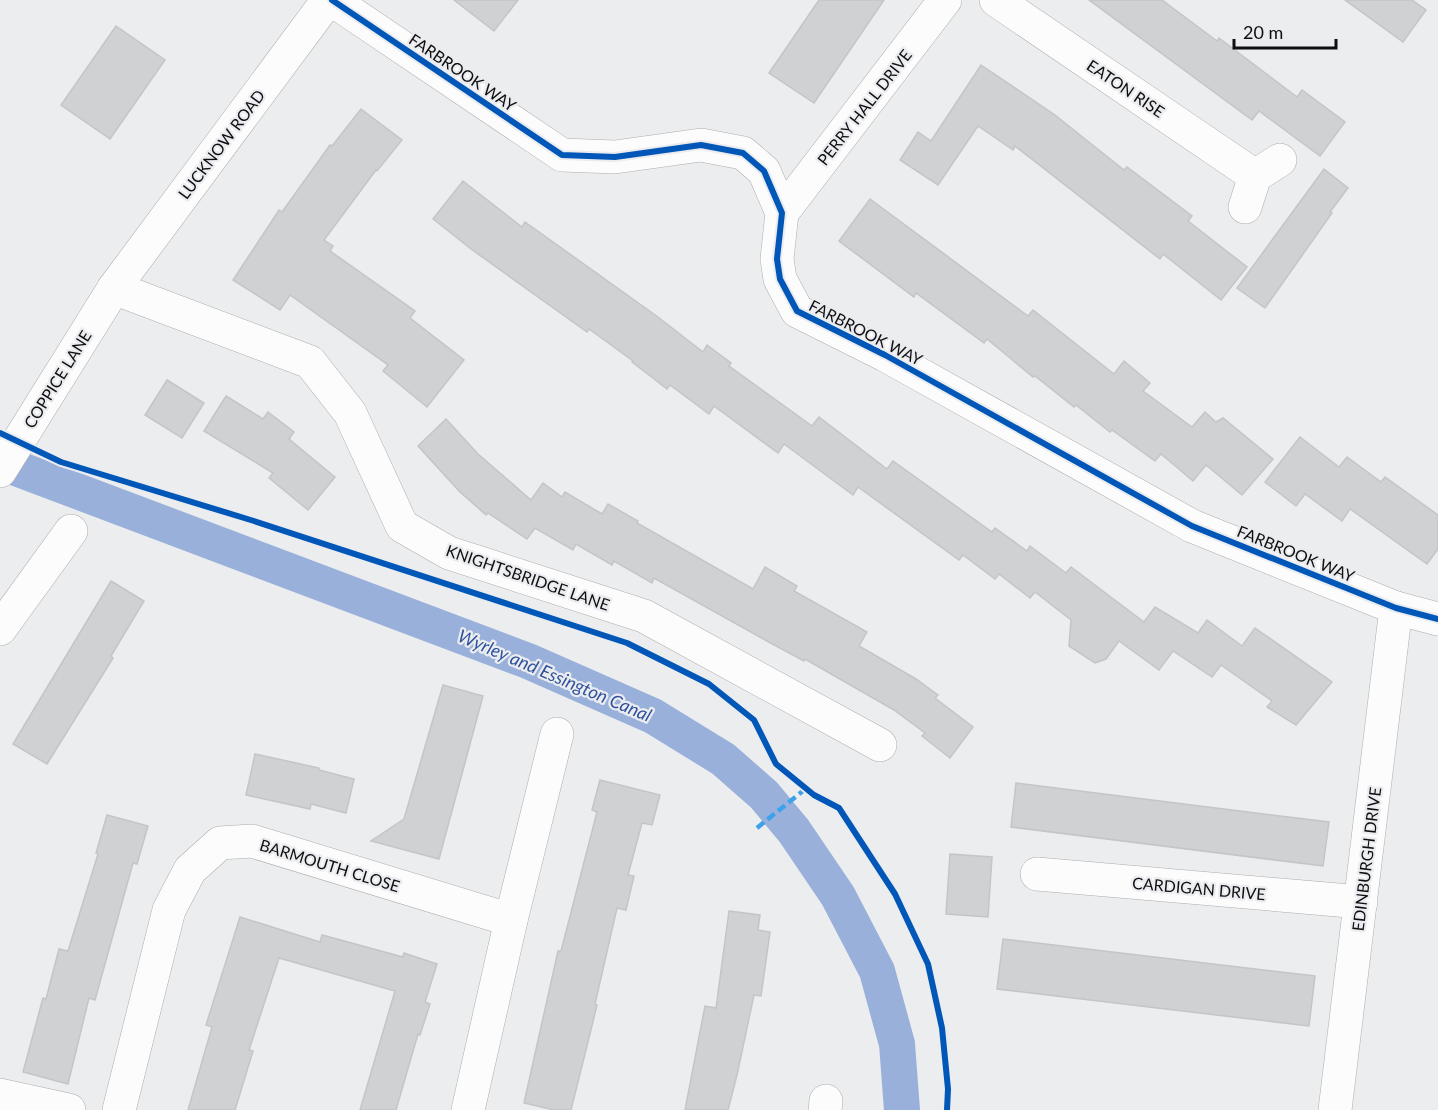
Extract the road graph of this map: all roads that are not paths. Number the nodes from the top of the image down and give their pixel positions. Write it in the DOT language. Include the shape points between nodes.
graph roads {
  1 [pos="330,0"];
  2 [pos="945,0"];
  3 [pos="996,0"];
  4 [pos="1245,207"];
  5 [pos="782,213"];
  6 [pos="114,288"];
  7 [pos="0,471"];
  8 [pos="71,531"];
  9 [pos="1396,608"];
  10 [pos="1438,619"];
  11 [pos="0,629"];
  12 [pos="557,734"];
  13 [pos="880,745"];
  14 [pos="1037,874"];
  15 [pos="1361,902"];
  16 [pos="511,920"];
  17 [pos="0,1095"];
  18 [pos="69,1110"];
  19 [pos="119,1110"];
  20 [pos="468,1110"];
  21 [pos="1335,1110"];
  1 -- 5 [label="street, FARBROOK WAY" via="562,155 615,157 701,145 743,153 764,171"];
  1 -- 6 [label="street, LUCKNOW ROAD"];
  2 -- 5 [label="street, PERRY HALL DRIVE"];
  3 -- 4 [label="street, EATON RISE" via="1267,168"];
  5 -- 9 [label="street, FARBROOK WAY" via="777,259 780,279 797,311 1192,526"];
  6 -- 7 [label="street, COPPICE LANE"];
  6 -- 13 [label="street, KNIGHTSBRIDGE LANE" via="310,362 350,413 402,526 449,553 644,616"];
  8 -- 11 [label="street"];
  9 -- 10 [label="street, FARBROOK WAY"];
  9 -- 15 [label="street, EDINBURGH DRIVE"];
  12 -- 16 [label="street"];
  14 -- 15 [label="street, CARDIGAN DRIVE"];
  15 -- 21 [label="street, EDINBURGH DRIVE"];
  16 -- 19 [label="street, BARMOUTH CLOSE" via="252,841 220,843 190,870 169,910"];
  16 -- 20 [label="street"];
  17 -- 18 [label="street"];
}
